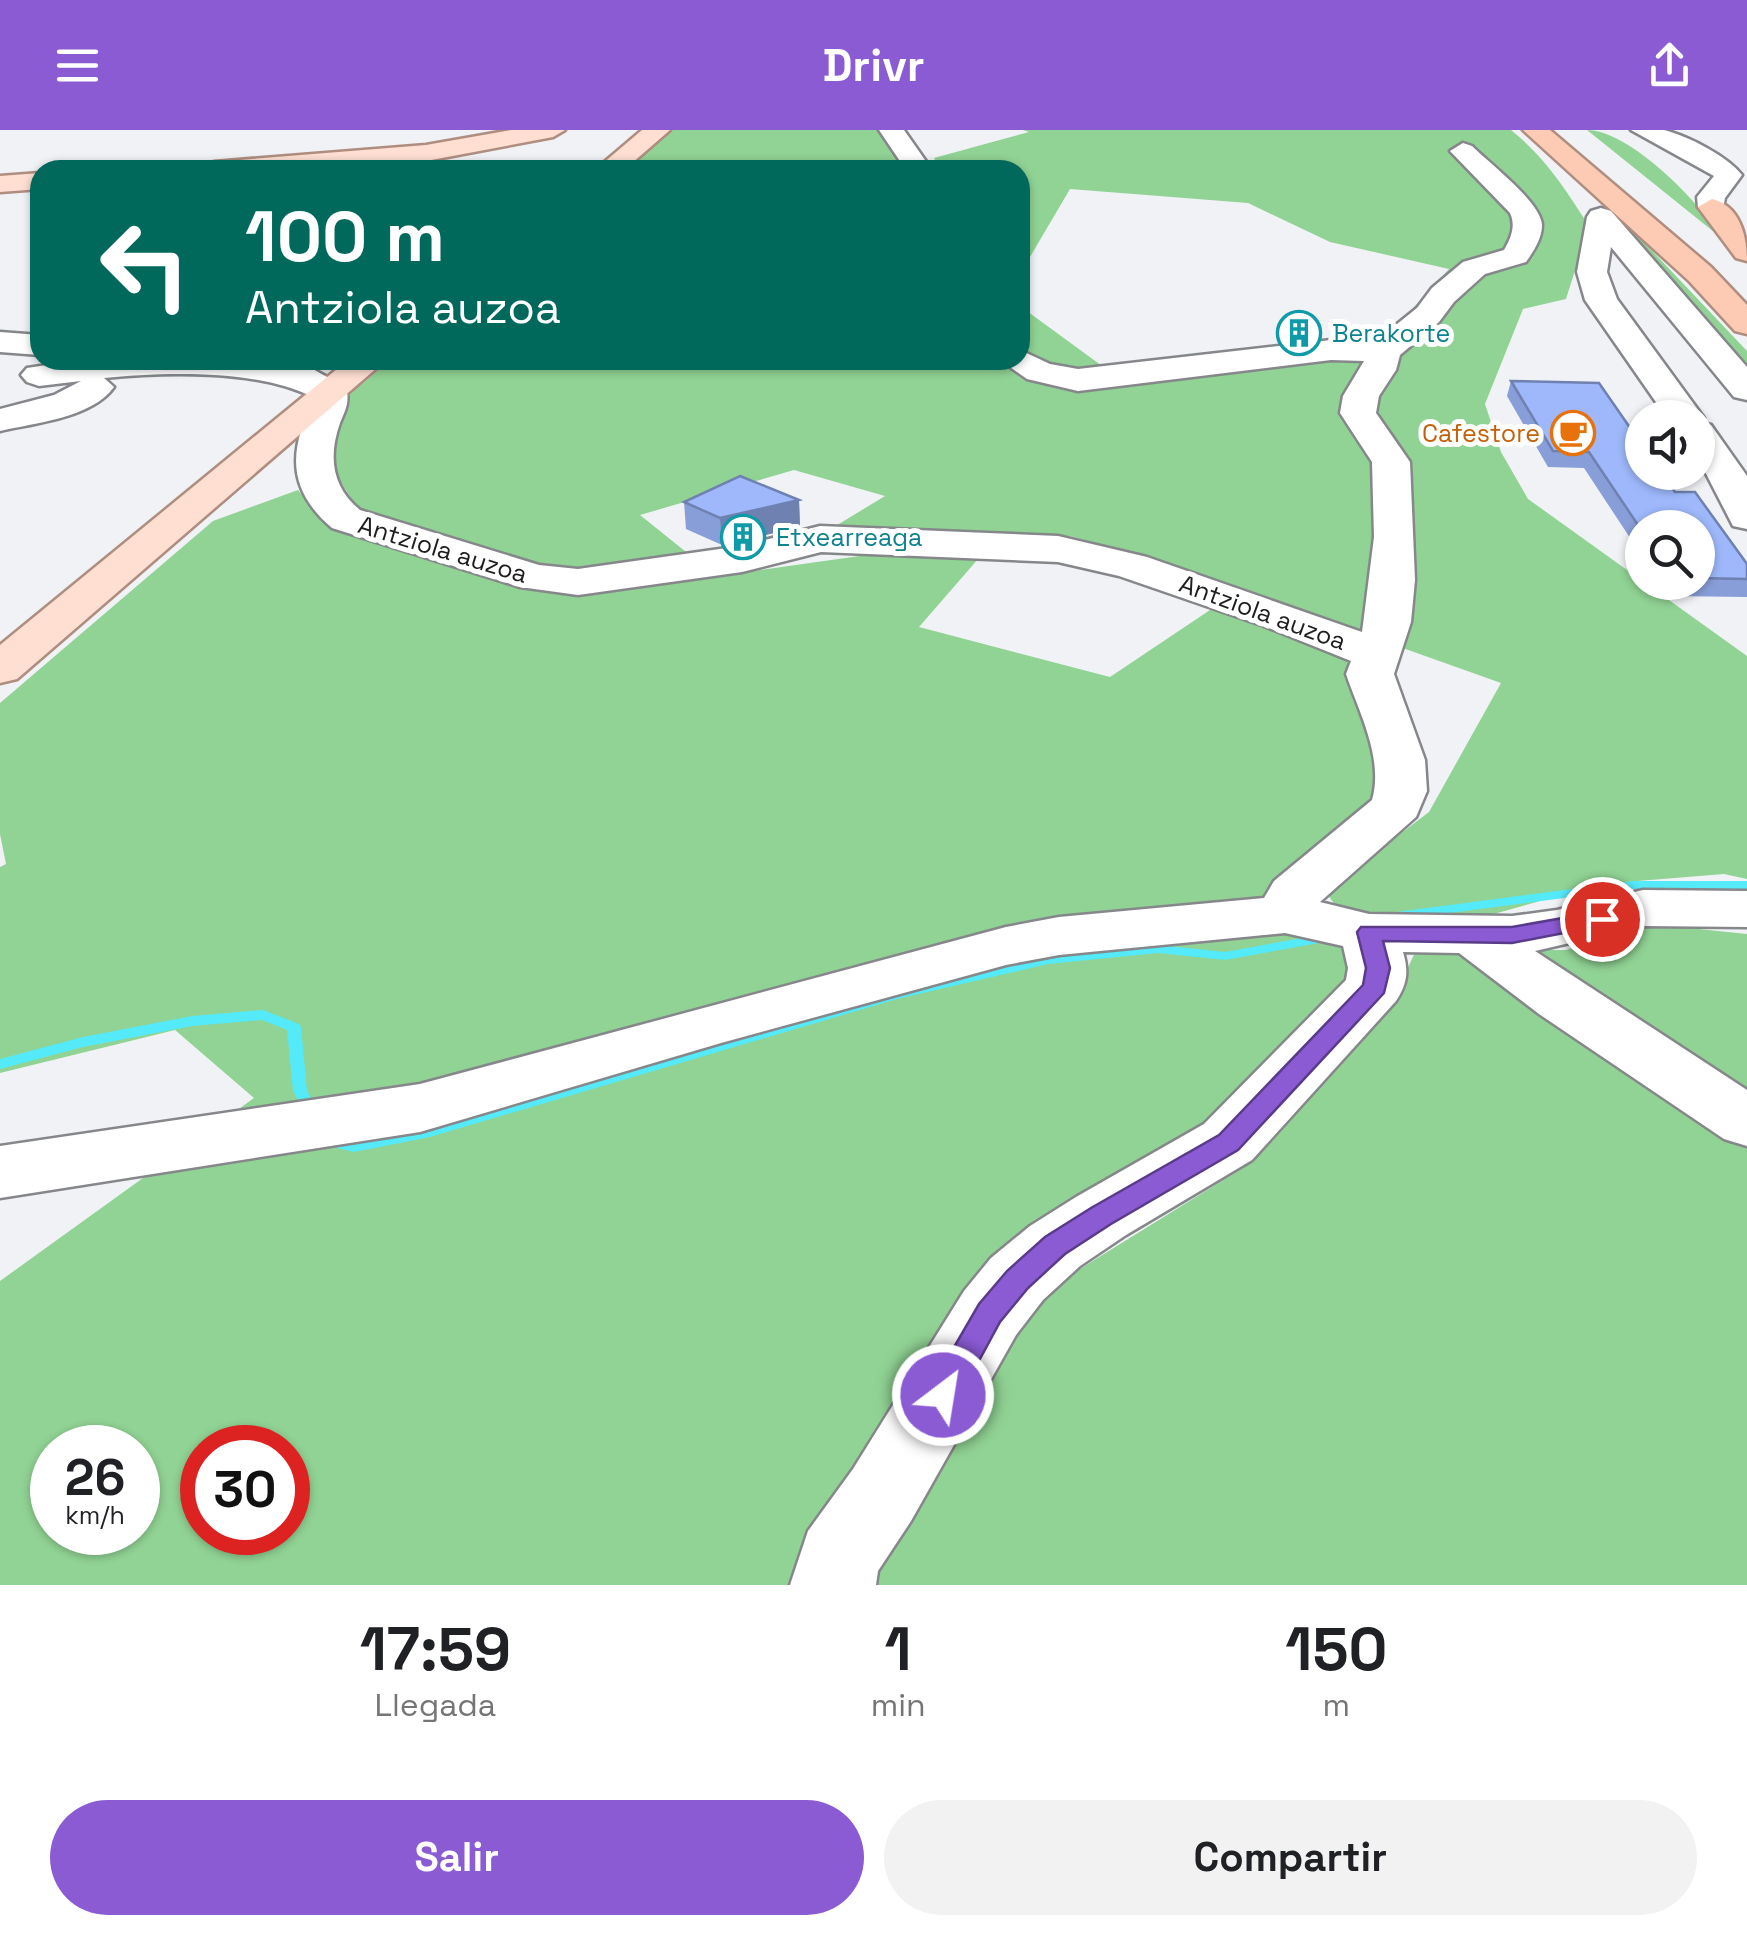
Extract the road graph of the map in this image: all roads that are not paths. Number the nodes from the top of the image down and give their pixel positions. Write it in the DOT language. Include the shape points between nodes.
graph roads {
  1 [pos="554,130"];
  2 [pos="658,130"];
  3 [pos="892,130"];
  4 [pos="1535,130"];
  5 [pos="1630,132"];
  6 [pos="1676,134"];
  7 [pos="1566,142"];
  8 [pos="1462,151"];
  9 [pos="1697,155"];
  10 [pos="339,160"];
  11 [pos="620,160"];
  12 [pos="912,160"];
  13 [pos="1660,166"];
  14 [pos="30,182"];
  15 [pos="0,184"];
  16 [pos="1689,188"];
  17 [pos="1712,207"];
  18 [pos="1601,217"];
  19 [pos="1747,252"];
  20 [pos="1747,282"];
  21 [pos="1747,324"];
  22 [pos="0,342"];
  23 [pos="1384,351"];
  24 [pos="30,356"];
  25 [pos="1030,367"];
  26 [pos="125,370"];
  27 [pos="258,370"];
  28 [pos="328,370"];
  29 [pos="304,376"];
  30 [pos="1747,389"];
  31 [pos="1673,400"];
  32 [pos="67,403"];
  33 [pos="0,420"];
  34 [pos="0,440"];
  35 [pos="1715,456"];
  36 [pos="1747,518"];
  37 [pos="1376,654"];
  38 [pos="0,669"];
  39 [pos="1747,910"];
  40 [pos="1301,916"];
  41 [pos="1369,932"];
  42 [pos="1474,936"];
  43 [pos="1747,1122"];
  44 [pos="0,1172"];
  45 [pos="833,1585"];
  1 -- 10 [label="main road" via="426,153"];
  2 -- 11 [label="main road"];
  3 -- 12 [label="street"];
  4 -- 7 [label="highway"];
  5 -- 9 [label="street"];
  5 -- 13 [label="street"];
  6 -- 9 [label="street"];
  7 -- 18 [label="highway" via="1568,169"];
  7 -- 20 [label="highway" via="1620,169"];
  7 -- 21 [label="highway"];
  8 -- 23 [label="street" via="1524,206 1523,244 1515,256 1474,268"];
  9 -- 17 [label="street" via="1728,175 1711,197"];
  14 -- 15 [label="main road"];
  16 -- 17 [label="street"];
  17 -- 19 [label="highway"];
  18 -- 30 [label="street"];
  18 -- 31 [label="street" via="1592,272 1601,300"];
  22 -- 24 [label="street"];
  23 -- 25 [label="street" via="1331,350 1078,380"];
  23 -- 37 [label="street" via="1358,413 1391,462 1392,580"];
  26 -- 32 [label="street"];
  27 -- 29 [label="street"];
  28 -- 29 [label="main road"];
  29 -- 37 [label="street, Antziola auzoa" via="332,400 313,474 327,505 346,518 535,578 632,577 820,539 1058,549 1132,566"];
  29 -- 38 [label="main road"];
  32 -- 33 [label="street"];
  32 -- 34 [label="street"];
  35 -- 36 [label="street"];
  37 -- 40 [label="street" via="1370,674 1400,760 1397,806 1294,894 1290,906"];
  39 -- 42 [label="street" via="1643,908 1557,930"];
  40 -- 41 [label="street"];
  40 -- 44 [label="street" via="1006,946 420,1108"];
  41 -- 42 [label="street"];
  41 -- 45 [label="street" via="1378,968 1375,987 1228,1142 1101,1216 1017,1279 838,1559"];
  42 -- 43 [label="street"];
}
